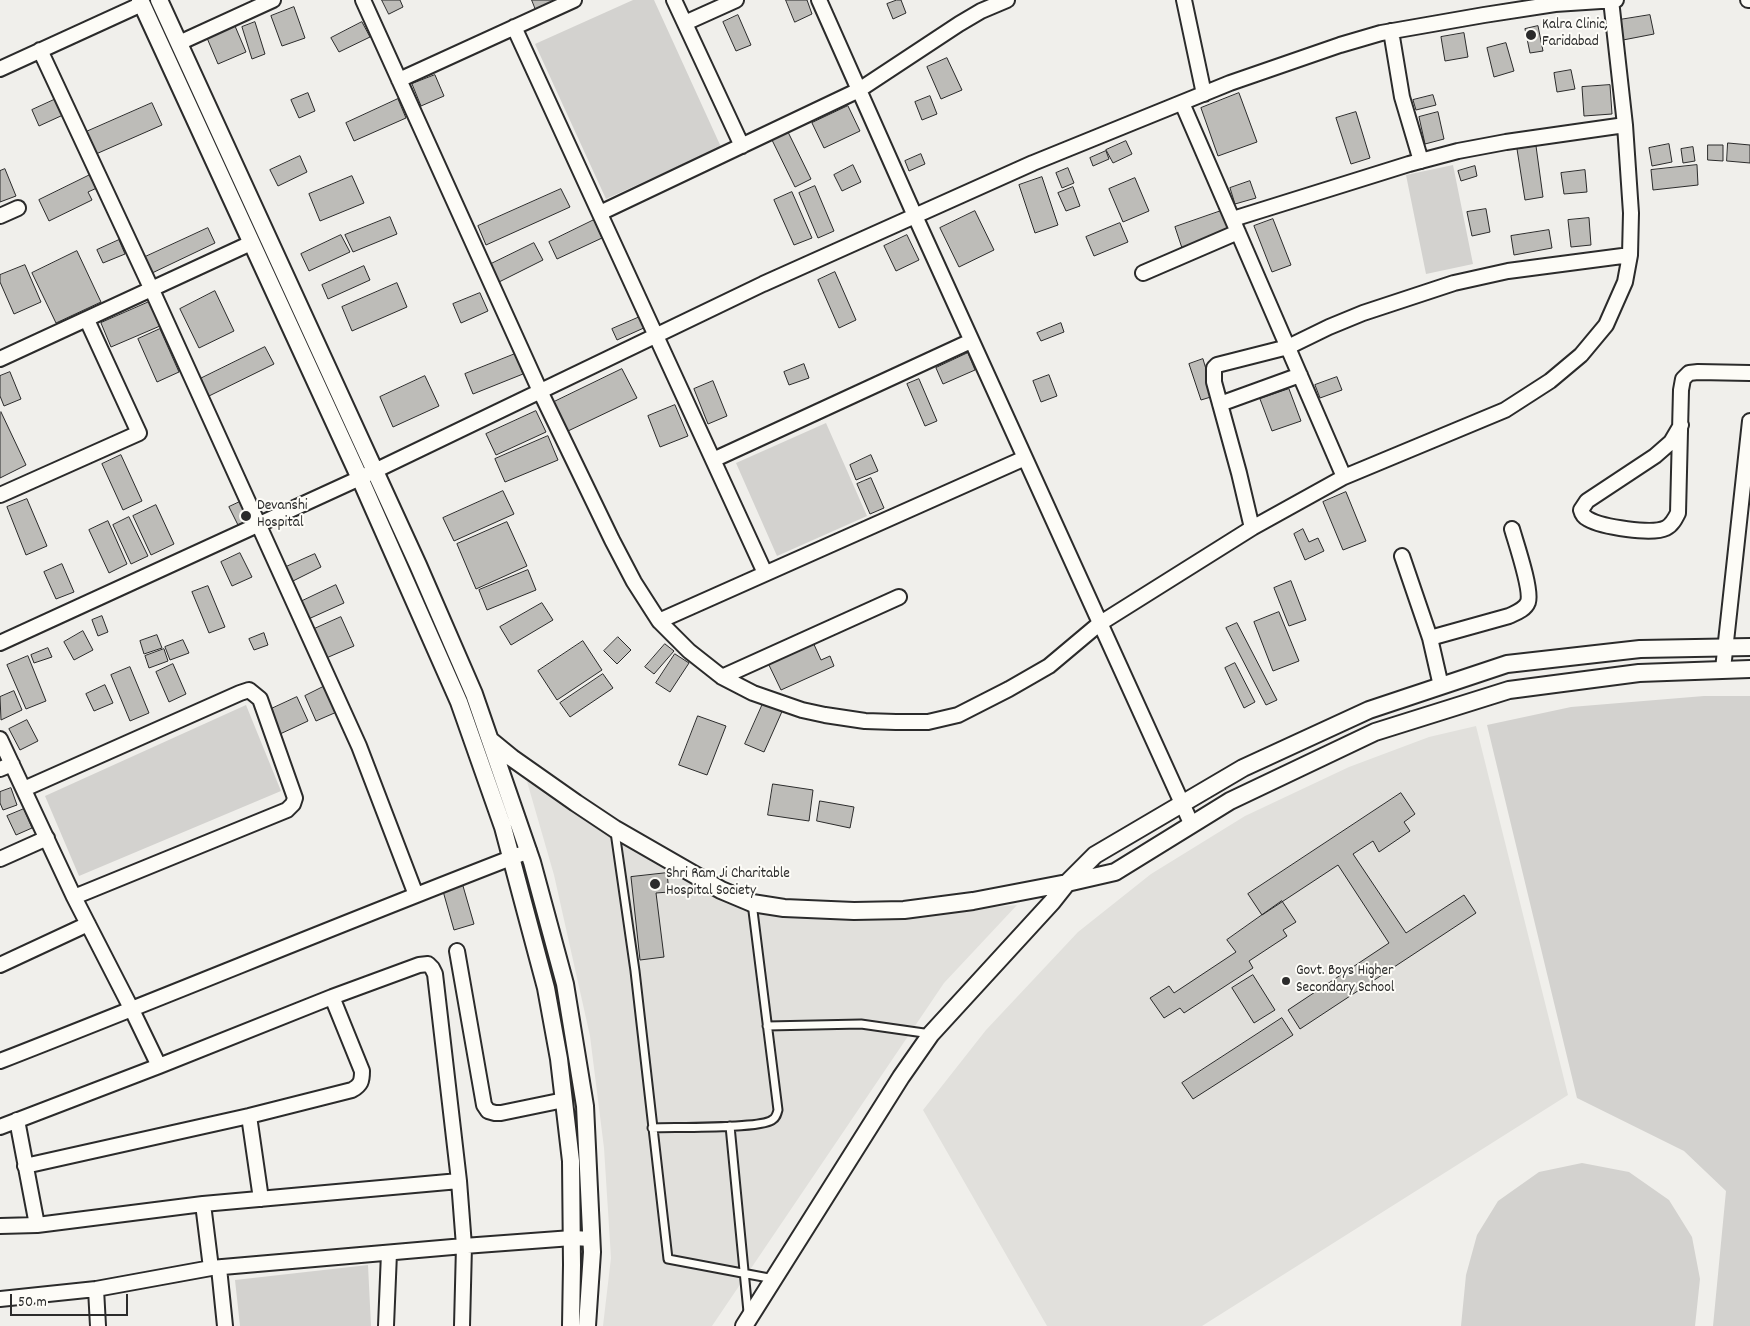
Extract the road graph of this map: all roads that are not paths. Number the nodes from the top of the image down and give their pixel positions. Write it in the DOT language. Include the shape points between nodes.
graph roads {
  1 [pos="159,0"];
  2 [pos="273,0"];
  3 [pos="363,0"];
  4 [pos="574,0"];
  5 [pos="674,0"];
  6 [pos="736,0"];
  7 [pos="819,0"];
  8 [pos="1184,0"];
  9 [pos="1482,0"];
  10 [pos="1611,0"];
  11 [pos="1616,0"];
  12 [pos="1000,1"];
  13 [pos="141,2"];
  14 [pos="1484,14"];
  15 [pos="685,23"];
  16 [pos="514,27"];
  17 [pos="1391,31"];
  18 [pos="179,43"];
  19 [pos="40,50"];
  20 [pos="0,69"];
  21 [pos="399,80"];
  22 [pos="859,90"];
  23 [pos="1204,94"];
  24 [pos="1182,103"];
  25 [pos="1625,125"];
  26 [pos="742,146"];
  27 [pos="1421,161"];
  28 [pos="18,208"];
  29 [pos="600,213"];
  30 [pos="0,216"];
  31 [pos="915,216"];
  32 [pos="1235,226"];
  33 [pos="251,243"];
  34 [pos="1630,255"];
  35 [pos="1143,273"];
  36 [pos="152,290"];
  37 [pos="87,320"];
  38 [pos="656,336"];
  39 [pos="971,341"];
  40 [pos="1288,347"];
  41 [pos="0,359"];
  42 [pos="1750,373"];
  43 [pos="1300,376"];
  44 [pos="540,391"];
  45 [pos="1220,404"];
  46 [pos="1750,422"];
  47 [pos="1681,425"];
  48 [pos="1025,458"];
  49 [pos="713,460"];
  50 [pos="375,470"];
  51 [pos="1344,477"];
  52 [pos="360,478"];
  53 [pos="0,495"];
  54 [pos="259,524"];
  55 [pos="1252,528"];
  56 [pos="1512,529"];
  57 [pos="1402,556"];
  58 [pos="766,573"];
  59 [pos="899,596"];
  60 [pos="659,621"];
  61 [pos="1099,624"];
  62 [pos="1430,638"];
  63 [pos="0,644"];
  64 [pos="1726,648"];
  65 [pos="1750,648"];
  66 [pos="1724,669"];
  67 [pos="1750,669"];
  68 [pos="722,677"];
  69 [pos="1441,686"];
  70 [pos="466,722"];
  71 [pos="0,739"];
  72 [pos="490,740"];
  73 [pos="6,766"];
  74 [pos="24,789"];
  75 [pos="1182,803"];
  76 [pos="1192,823"];
  77 [pos="615,829"];
  78 [pos="47,838"];
  79 [pos="529,851"];
  80 [pos="512,858"];
  81 [pos="0,859"];
  82 [pos="1067,883"];
  83 [pos="416,895"];
  84 [pos="74,897"];
  85 [pos="752,903"];
  86 [pos="88,924"];
  87 [pos="458,951"];
  88 [pos="0,965"];
  89 [pos="332,997"];
  90 [pos="132,1010"];
  91 [pos="767,1026"];
  92 [pos="931,1034"];
  93 [pos="0,1061"];
  94 [pos="159,1066"];
  95 [pos="564,1100"];
  96 [pos="249,1116"];
  97 [pos="17,1120"];
  98 [pos="730,1126"];
  99 [pos="0,1127"];
  100 [pos="652,1128"];
  101 [pos="25,1166"];
  102 [pos="459,1181"];
  103 [pos="261,1199"];
  104 [pos="203,1204"];
  105 [pos="37,1225"];
  106 [pos="0,1226"];
  107 [pos="572,1238"];
  108 [pos="592,1240"];
  109 [pos="464,1246"];
  110 [pos="389,1252"];
  111 [pos="215,1268"];
  112 [pos="744,1272"];
  113 [pos="774,1279"];
  114 [pos="96,1289"];
  115 [pos="0,1300"];
  116 [pos="746,1322"];
  117 [pos="98,1326"];
  118 [pos="225,1326"];
  119 [pos="386,1326"];
  120 [pos="462,1326"];
  121 [pos="571,1326"];
  122 [pos="587,1326"];
  1 -- 18 [label="street"];
  2 -- 18 [label="street"];
  3 -- 21 [label="street"];
  4 -- 16 [label="street"];
  5 -- 15 [label="street"];
  6 -- 15 [label="street"];
  7 -- 22 [label="street"];
  8 -- 23 [label="street"];
  9 -- 14 [label="street"];
  10 -- 11 [label="street"];
  10 -- 14 [label="street"];
  10 -- 25 [label="street"];
  12 -- 22 [label="street"];
  13 -- 19 [label="street"];
  13 -- 33 [label="street"];
  14 -- 17 [label="street"];
  15 -- 26 [label="street"];
  16 -- 21 [label="street"];
  16 -- 29 [label="street"];
  17 -- 23 [label="street" via="1340,45"];
  17 -- 27 [label="street" via="1402,97"];
  18 -- 50 [label="street"];
  19 -- 20 [label="street"];
  19 -- 36 [label="street"];
  21 -- 44 [label="street"];
  22 -- 26 [label="street"];
  22 -- 31 [label="street"];
  23 -- 24 [label="street"];
  24 -- 31 [label="street" via="1033,163"];
  24 -- 32 [label="street"];
  25 -- 27 [label="street" via="1506,142"];
  25 -- 34 [label="street" via="1631,213"];
  26 -- 29 [label="street"];
  27 -- 32 [label="street"];
  28 -- 30 [label="street"];
  29 -- 38 [label="street"];
  31 -- 38 [label="street"];
  31 -- 39 [label="street"];
  32 -- 35 [label="street"];
  32 -- 40 [label="street"];
  33 -- 36 [label="street"];
  33 -- 52 [label="street"];
  34 -- 40 [label="street" via="1526,268 1454,283 1362,313"];
  34 -- 51 [label="street" via="1625,282 1606,325 1581,356 1550,381 1505,410"];
  36 -- 37 [label="street"];
  36 -- 54 [label="street"];
  37 -- 41 [label="street"];
  37 -- 53 [label="street" via="138,434"];
  38 -- 44 [label="street"];
  38 -- 49 [label="street"];
  39 -- 48 [label="street"];
  39 -- 49 [label="street"];
  40 -- 43 [label="street"];
  40 -- 45 [label="street" via="1214,368"];
  42 -- 47 [label="street" via="1689,373 1683,379 1681,390"];
  43 -- 45 [label="street"];
  43 -- 51 [label="street"];
  44 -- 50 [label="street"];
  44 -- 60 [label="street" via="612,540"];
  45 -- 55 [label="street"];
  46 -- 64 [label="street"];
  47 -- 47 [label="street" via="1671,442 1655,456 1587,501 1581,510 1582,515 1603,525 1630,530 1657,530 1671,524 1678,513"];
  48 -- 58 [label="street"];
  48 -- 61 [label="street"];
  49 -- 58 [label="street"];
  50 -- 52 [label="street"];
  50 -- 72 [label="street" via="474,694"];
  51 -- 55 [label="street"];
  52 -- 54 [label="street"];
  52 -- 70 [label="street"];
  54 -- 63 [label="street"];
  54 -- 83 [label="street" via="359,746"];
  55 -- 61 [label="street"];
  56 -- 62 [label="street" via="1527,585 1527,604 1508,616"];
  57 -- 62 [label="street"];
  58 -- 60 [label="street"];
  59 -- 68 [label="street"];
  60 -- 68 [label="street" via="689,652"];
  61 -- 68 [label="street" via="1049,666 1009,689 958,715 928,722 865,721 802,710 753,693"];
  61 -- 75 [label="street"];
  62 -- 69 [label="street"];
  64 -- 65 [label="street"];
  64 -- 66 [label="street"];
  64 -- 69 [label="street" via="1640,649 1507,664"];
  66 -- 67 [label="street"];
  66 -- 76 [label="street" via="1639,672 1509,690 1375,732 1230,801"];
  69 -- 75 [label="street" via="1369,710 1243,768"];
  70 -- 72 [label="street"];
  70 -- 80 [label="street"];
  71 -- 73 [label="street"];
  72 -- 77 [label="street"];
  72 -- 79 [label="street"];
  73 -- 74 [label="street"];
  74 -- 78 [label="street"];
  74 -- 84 [label="street" via="240,693 249,690 260,700 292,790 293,804 287,810"];
  75 -- 76 [label="street"];
  75 -- 82 [label="street" via="1095,855"];
  76 -- 82 [label="street" via="1115,872"];
  77 -- 85 [label="street" via="708,884"];
  77 -- 100 [label="lane"];
  78 -- 81 [label="street"];
  78 -- 84 [label="street"];
  79 -- 80 [label="street"];
  79 -- 108 [label="street" via="565,984 585,1106"];
  80 -- 83 [label="street"];
  80 -- 95 [label="street" via="546,988"];
  82 -- 85 [label="street" via="904,910 784,908"];
  82 -- 92 [label="street"];
  83 -- 90 [label="street"];
  84 -- 86 [label="street"];
  85 -- 91 [label="lane"];
  86 -- 88 [label="street"];
  86 -- 90 [label="street"];
  87 -- 95 [label="street" via="484,1106 488,1112 502,1113"];
  89 -- 94 [label="street"];
  89 -- 96 [label="street" via="362,1071 359,1085 352,1090"];
  89 -- 102 [label="street" via="419,965 428,964 432,968"];
  90 -- 93 [label="street"];
  90 -- 94 [label="street"];
  91 -- 92 [label="lane" via="861,1024"];
  91 -- 98 [label="lane" via="778,1110 776,1116 766,1123"];
  92 -- 113 [label="street"];
  94 -- 97 [label="street"];
  95 -- 107 [label="street" via="571,1161"];
  96 -- 101 [label="street"];
  96 -- 103 [label="street"];
  97 -- 99 [label="street"];
  97 -- 101 [label="street"];
  98 -- 100 [label="lane"];
  98 -- 112 [label="lane"];
  100 -- 112 [label="lane" via="668,1259"];
  101 -- 105 [label="street"];
  102 -- 103 [label="street"];
  102 -- 109 [label="street"];
  103 -- 104 [label="street"];
  104 -- 105 [label="street"];
  104 -- 111 [label="street"];
  105 -- 106 [label="street"];
  107 -- 108 [label="street"];
  107 -- 109 [label="street"];
  107 -- 121 [label="street"];
  108 -- 122 [label="street"];
  109 -- 110 [label="street"];
  109 -- 120 [label="street"];
  110 -- 111 [label="street"];
  110 -- 119 [label="street"];
  111 -- 114 [label="street"];
  111 -- 118 [label="street"];
  112 -- 113 [label="lane"];
  112 -- 116 [label="lane"];
  113 -- 116 [label="street"];
  114 -- 115 [label="street"];
  114 -- 117 [label="street"];
}
